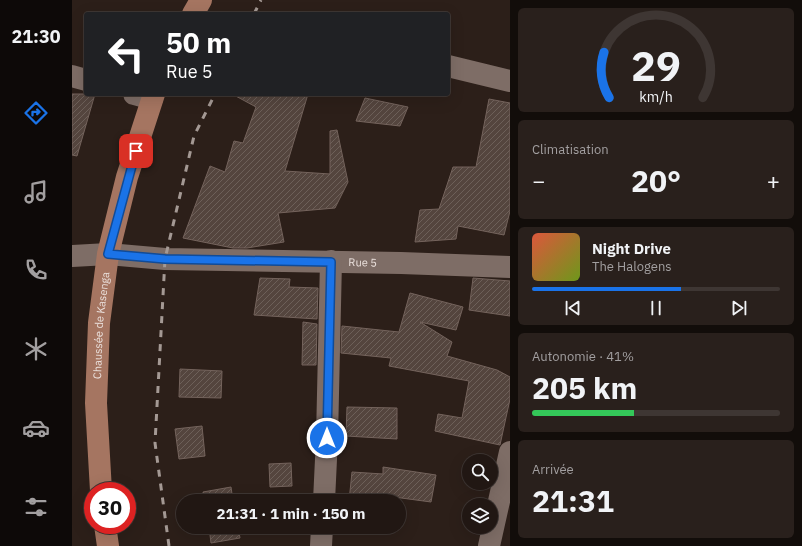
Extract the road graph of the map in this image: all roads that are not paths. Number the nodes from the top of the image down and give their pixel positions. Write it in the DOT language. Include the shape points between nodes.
graph roads {
  1 [pos="201,0"];
  2 [pos="194,12"];
  3 [pos="450,66"];
  4 [pos="72,76"];
  5 [pos="84,79"];
  6 [pos="510,81"];
  7 [pos="146,96"];
  8 [pos="108,254"];
  9 [pos="72,256"];
  10 [pos="331,262"];
  11 [pos="510,267"];
  12 [pos="510,452"];
  13 [pos="100,482"];
  14 [pos="324,494"];
  15 [pos="106,534"];
  16 [pos="322,534"];
  17 [pos="108,546"];
  18 [pos="322,546"];
  19 [pos="489,546"];
  1 -- 2 [label="main road"];
  3 -- 6 [label="street"];
  4 -- 5 [label="street"];
  7 -- 8 [label="main road, Chaussée de Kasenga"];
  8 -- 9 [label="street, Rue 5"];
  8 -- 10 [label="street, Rue 5" via="165,259"];
  8 -- 13 [label="main road, Chaussée de Kasenga" via="99,323 96,403"];
  10 -- 11 [label="street, Rue 5"];
  10 -- 14 [label="street"];
  12 -- 19 [label="street"];
  15 -- 17 [label="main road"];
  16 -- 18 [label="street"];
}
